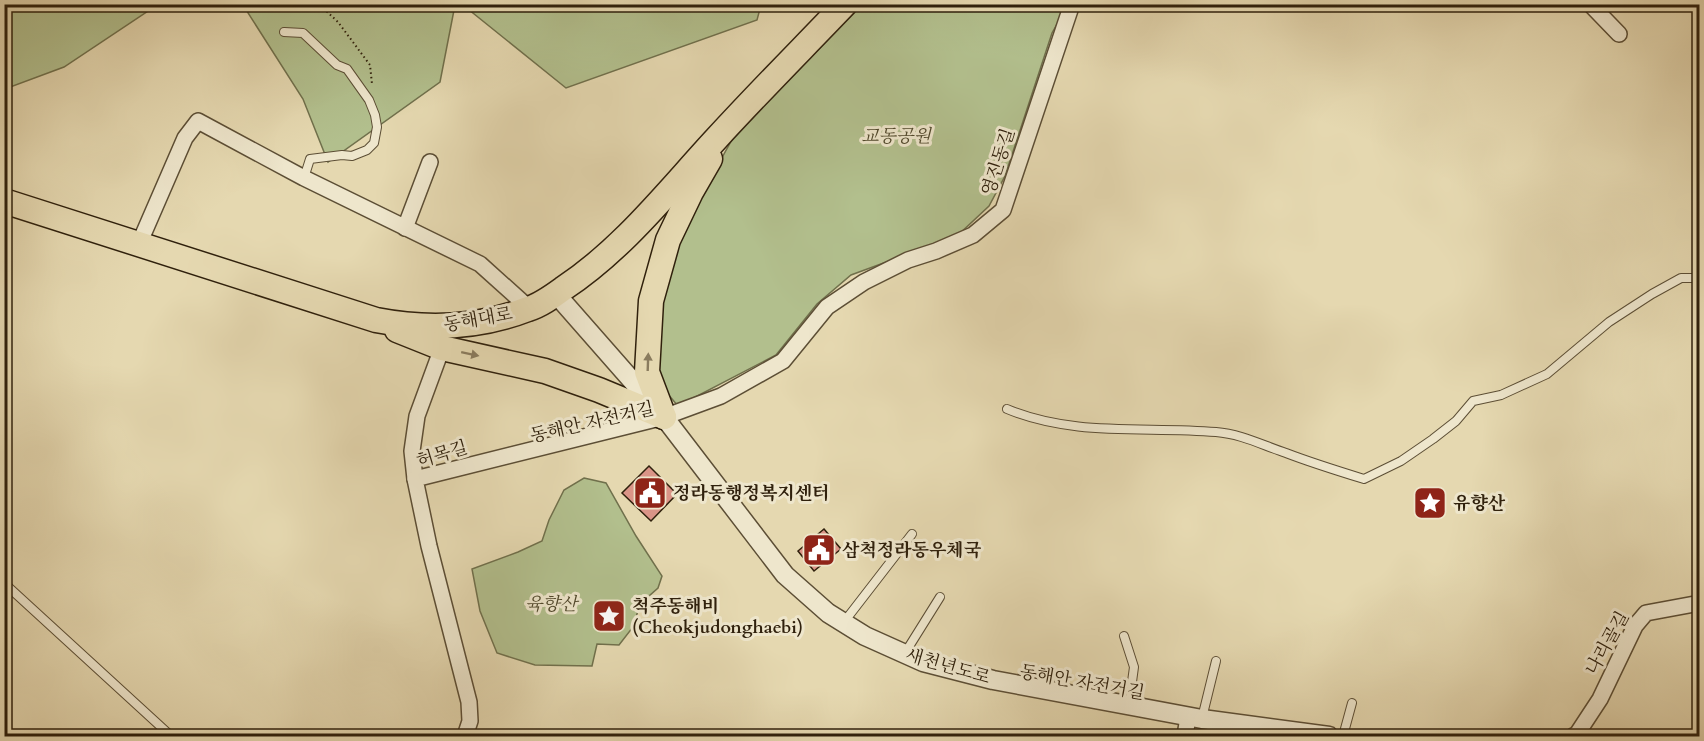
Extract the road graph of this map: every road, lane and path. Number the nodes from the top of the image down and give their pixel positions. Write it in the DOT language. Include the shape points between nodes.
graph roads {
  1 [pos="326,4"];
  2 [pos="845,4"];
  3 [pos="1072,4"];
  4 [pos="1590,4"];
  5 [pos="284,32"];
  6 [pos="1619,34"];
  7 [pos="369,100"];
  8 [pos="730,123"];
  9 [pos="430,162"];
  10 [pos="304,178"];
  11 [pos="4,201"];
  12 [pos="405,228"];
  13 [pos="139,244"];
  14 [pos="1700,278"];
  15 [pos="556,294"];
  16 [pos="530,309"];
  17 [pos="376,320"];
  18 [pos="442,348"];
  19 [pos="1007,410"];
  20 [pos="664,417"];
  21 [pos="415,479"];
  22 [pos="912,534"];
  23 [pos="4,583"];
  24 [pos="940,597"];
  25 [pos="1700,603"];
  26 [pos="843,623"];
  27 [pos="1124,636"];
  28 [pos="904,654"];
  29 [pos="1216,661"];
  30 [pos="1352,703"];
  31 [pos="1129,704"];
  32 [pos="1195,718"];
  33 [pos="171,736"];
  34 [pos="465,736"];
  35 [pos="1185,736"];
  36 [pos="1329,736"];
  37 [pos="1343,736"];
  38 [pos="1573,736"];
  1 -- 7 [label="path" via="324,9 370,65 373,88"];
  2 -- 8 [label="main road, 동해대로"];
  3 -- 20 [label="street, 영진동길" via="1003,210 973,235 908,260 864,282 827,307 783,362 722,396"];
  4 -- 6 [label="street"];
  5 -- 7 [label="lane" via="303,33 337,65 347,69"];
  7 -- 10 [label="lane" via="375,115 374,143 352,156 310,159"];
  8 -- 15 [label="main road, 동해대로" via="620,243"];
  20 -- 8 [label="main road, one-way" via="647,372 651,301 668,240"];
  9 -- 12 [label="street"];
  10 -- 12 [label="street"];
  10 -- 13 [label="street" via="198,121 185,138"];
  11 -- 13 [label="main road, 동해대로"];
  12 -- 16 [label="street" via="480,264"];
  13 -- 17 [label="main road, 동해대로"];
  14 -- 19 [label="lane" via="1681,278 1652,294 1609,322 1547,374 1501,395 1473,401 1433,439 1401,461 1364,478 1245,436 1083,428"];
  15 -- 16 [label="main road, 동해대로"];
  15 -- 20 [label="street, 새천년도로"];
  16 -- 17 [label="main road, 동해대로" via="461,326"];
  17 -- 18 [label="main road"];
  18 -- 20 [label="main road, one-way" via="545,371"];
  18 -- 21 [label="street" via="417,416 412,451"];
  20 -- 21 [label="street, 허목길"];
  20 -- 26 [label="street, 새천년도로" via="785,575"];
  21 -- 34 [label="street, 허목길" via="469,702 470,721"];
  22 -- 26 [label="lane"];
  23 -- 33 [label="lane"];
  24 -- 28 [label="lane"];
  25 -- 38 [label="street, 나리골길" via="1646,613 1630,635 1600,699"];
  26 -- 28 [label="street, 새천년도로"];
  27 -- 31 [label="lane" via="1134,667"];
  28 -- 31 [label="street, 새천년도로" via="974,676"];
  29 -- 32 [label="lane"];
  30 -- 37 [label="lane"];
  31 -- 32 [label="street, 새천년도로"];
  32 -- 35 [label="street"];
  32 -- 36 [label="street, 새천년도로"];
}
